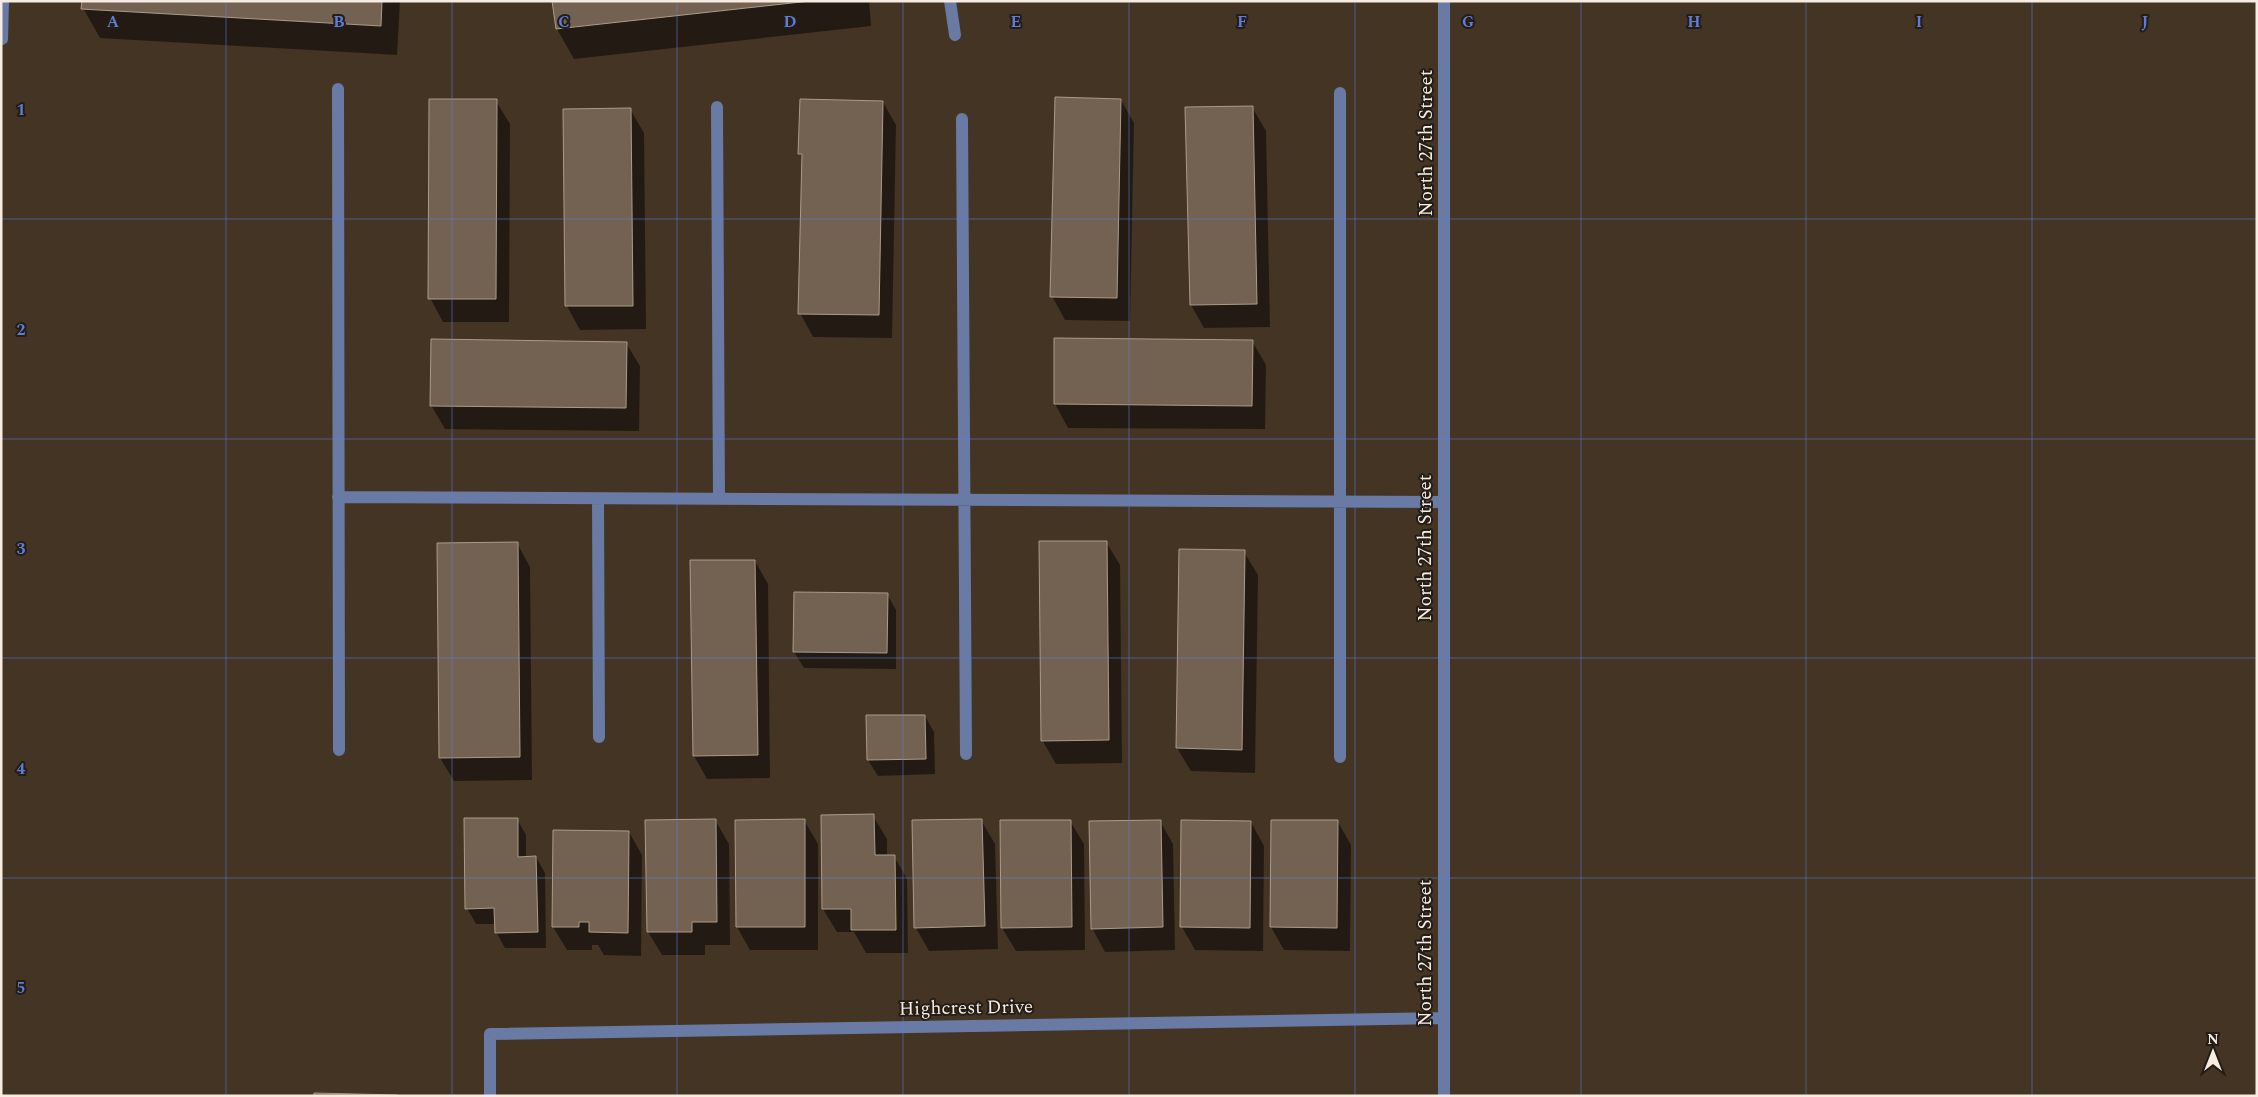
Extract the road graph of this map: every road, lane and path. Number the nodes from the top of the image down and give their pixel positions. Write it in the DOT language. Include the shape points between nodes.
graph roads {
  1 [pos="2,1"];
  2 [pos="950,1"];
  3 [pos="1444,1"];
  4 [pos="955,35"];
  5 [pos="2,38"];
  6 [pos="338,89"];
  7 [pos="1340,93"];
  8 [pos="717,107"];
  9 [pos="962,119"];
  10 [pos="338,497"];
  11 [pos="598,498"];
  12 [pos="720,498"];
  13 [pos="964,500"];
  14 [pos="1340,501"];
  15 [pos="1444,502"];
  16 [pos="599,737"];
  17 [pos="339,750"];
  18 [pos="966,754"];
  19 [pos="1340,757"];
  20 [pos="1444,1018"];
  21 [pos="490,1096"];
  22 [pos="1444,1096"];
  1 -- 5 [label="street"];
  2 -- 4 [label="street"];
  3 -- 15 [label="street, North 27th Street"];
  6 -- 10 [label="street"];
  7 -- 14 [label="street"];
  8 -- 12 [label="street"];
  9 -- 13 [label="street"];
  10 -- 11 [label="street"];
  10 -- 17 [label="street"];
  11 -- 12 [label="street"];
  11 -- 16 [label="street"];
  12 -- 13 [label="street"];
  13 -- 14 [label="street"];
  13 -- 18 [label="street"];
  14 -- 15 [label="street"];
  14 -- 19 [label="street"];
  15 -- 20 [label="street, North 27th Street"];
  20 -- 21 [label="street, Highcrest Drive" via="490,1034"];
  20 -- 22 [label="street, North 27th Street"];
}
